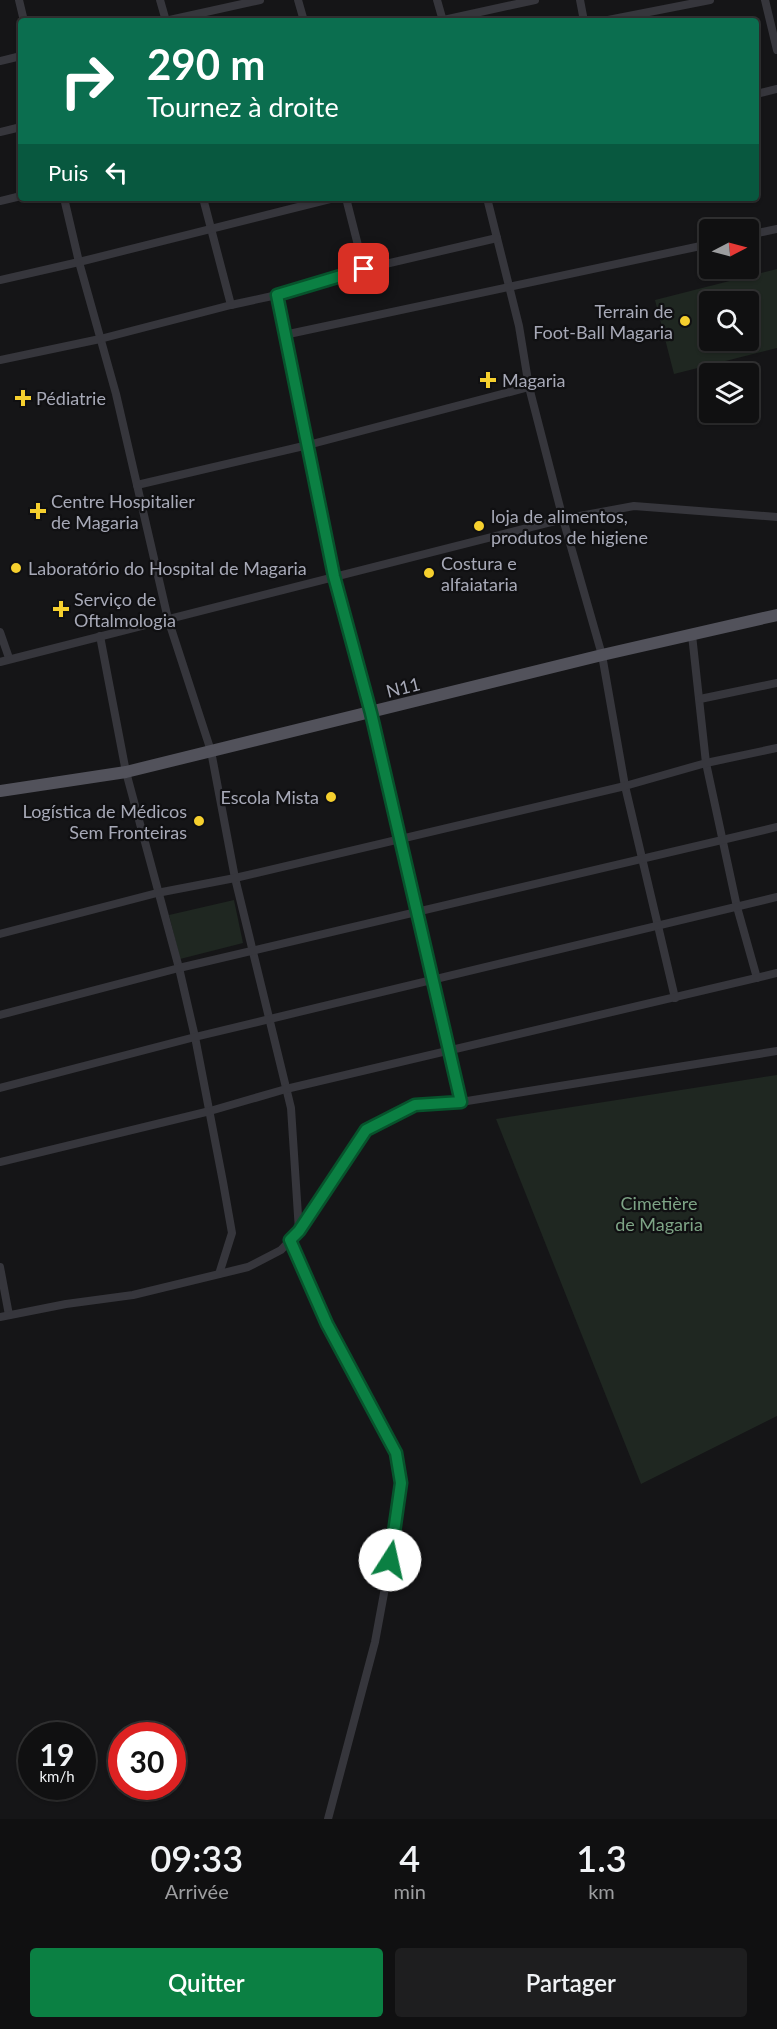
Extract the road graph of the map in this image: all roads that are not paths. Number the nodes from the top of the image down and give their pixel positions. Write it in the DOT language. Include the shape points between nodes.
graph roads {
  1 [pos="19,0"];
  2 [pos="160,0"];
  3 [pos="260,0"];
  4 [pos="298,0"];
  5 [pos="437,0"];
  6 [pos="535,0"];
  7 [pos="580,0"];
  8 [pos="710,0"];
  9 [pos="765,0"];
  10 [pos="777,10"];
  11 [pos="768,12"];
  12 [pos="23,18"];
  13 [pos="164,18"];
  14 [pos="179,18"];
  15 [pos="303,18"];
  16 [pos="440,18"];
  17 [pos="454,18"];
  18 [pos="583,18"];
  19 [pos="618,18"];
  20 [pos="777,50"];
  21 [pos="18,57"];
  22 [pos="0,61"];
  23 [pos="777,89"];
  24 [pos="759,93"];
  25 [pos="18,128"];
  26 [pos="0,132"];
  27 [pos="18,197"];
  28 [pos="0,201"];
  29 [pos="65,201"];
  30 [pos="204,201"];
  31 [pos="322,201"];
  32 [pos="347,201"];
  33 [pos="488,201"];
  34 [pos="211,229"];
  35 [pos="777,229"];
  36 [pos="759,233"];
  37 [pos="497,238"];
  38 [pos="699,246"];
  39 [pos="79,262"];
  40 [pos="364,269"];
  41 [pos="0,280"];
  42 [pos="509,287"];
  43 [pos="277,295"];
  44 [pos="231,305"];
  45 [pos="284,335"];
  46 [pos="100,339"];
  47 [pos="0,360"];
  48 [pos="529,387"];
  49 [pos="308,445"];
  50 [pos="137,485"];
  51 [pos="777,517"];
  52 [pos="563,519"];
  53 [pos="334,576"];
  54 [pos="777,615"];
  55 [pos="168,619"];
  56 [pos="0,632"];
  57 [pos="692,635"];
  58 [pos="100,636"];
  59 [pos="602,656"];
  60 [pos="9,658"];
  61 [pos="0,662"];
  62 [pos="777,683"];
  63 [pos="700,699"];
  64 [pos="371,713"];
  65 [pos="777,748"];
  66 [pos="211,751"];
  67 [pos="706,763"];
  68 [pos="126,772"];
  69 [pos="626,786"];
  70 [pos="0,791"];
  71 [pos="777,827"];
  72 [pos="400,839"];
  73 [pos="723,840"];
  74 [pos="642,858"];
  75 [pos="235,878"];
  76 [pos="157,893"];
  77 [pos="777,897"];
  78 [pos="737,907"];
  79 [pos="417,912"];
  80 [pos="658,927"];
  81 [pos="0,934"];
  82 [pos="252,951"];
  83 [pos="179,968"];
  84 [pos="777,973"];
  85 [pos="756,978"];
  86 [pos="432,981"];
  87 [pos="675,998"];
  88 [pos="0,1015"];
  89 [pos="269,1020"];
  90 [pos="195,1037"];
  91 [pos="449,1051"];
  92 [pos="777,1051"];
  93 [pos="0,1088"];
  94 [pos="286,1089"];
  95 [pos="461,1102"];
  96 [pos="210,1112"];
  97 [pos="0,1162"];
  98 [pos="299,1231"];
  99 [pos="290,1240"];
  100 [pos="0,1267"];
  101 [pos="219,1274"];
  102 [pos="9,1315"];
  103 [pos="0,1317"];
  104 [pos="328,1819"];
  1 -- 12 [label="street"];
  2 -- 13 [label="street"];
  3 -- 14 [label="street"];
  4 -- 15 [label="street"];
  5 -- 16 [label="street"];
  6 -- 17 [label="street"];
  7 -- 18 [label="street"];
  8 -- 19 [label="street"];
  9 -- 11 [label="street"];
  10 -- 11 [label="street"];
  11 -- 20 [label="street"];
  21 -- 22 [label="street"];
  23 -- 24 [label="street"];
  25 -- 26 [label="street"];
  27 -- 28 [label="street"];
  29 -- 39 [label="street"];
  30 -- 34 [label="street"];
  31 -- 34 [label="street"];
  32 -- 40 [label="street"];
  33 -- 37 [label="street"];
  34 -- 39 [label="street"];
  34 -- 44 [label="street"];
  35 -- 36 [label="street"];
  37 -- 40 [label="street"];
  37 -- 42 [label="street"];
  38 -- 42 [label="street"];
  39 -- 41 [label="street"];
  39 -- 46 [label="street"];
  40 -- 43 [label="street"];
  42 -- 45 [label="street"];
  42 -- 48 [label="street"];
  43 -- 44 [label="street"];
  43 -- 45 [label="street"];
  44 -- 46 [label="street"];
  45 -- 49 [label="street"];
  46 -- 47 [label="street"];
  46 -- 50 [label="street"];
  48 -- 49 [label="street"];
  48 -- 52 [label="street"];
  49 -- 50 [label="street"];
  49 -- 53 [label="street"];
  50 -- 55 [label="street"];
  51 -- 52 [label="street" via="634,506"];
  52 -- 53 [label="street"];
  52 -- 59 [label="street"];
  53 -- 55 [label="street"];
  53 -- 64 [label="street"];
  54 -- 57 [label="main road, N11"];
  55 -- 58 [label="street"];
  55 -- 66 [label="street"];
  56 -- 60 [label="street"];
  57 -- 59 [label="main road, N11"];
  57 -- 63 [label="street"];
  58 -- 60 [label="street"];
  58 -- 68 [label="street"];
  59 -- 64 [label="main road, N11"];
  59 -- 69 [label="street"];
  60 -- 61 [label="street"];
  62 -- 63 [label="street"];
  63 -- 67 [label="street"];
  64 -- 66 [label="main road, N11"];
  64 -- 72 [label="street"];
  65 -- 67 [label="street"];
  66 -- 68 [label="main road, N11"];
  66 -- 75 [label="street"];
  67 -- 69 [label="street"];
  67 -- 73 [label="street"];
  68 -- 70 [label="main road, N11"];
  68 -- 76 [label="street"];
  69 -- 72 [label="street"];
  69 -- 74 [label="street"];
  71 -- 73 [label="street"];
  72 -- 75 [label="street"];
  72 -- 79 [label="street"];
  73 -- 74 [label="street"];
  73 -- 78 [label="street"];
  74 -- 79 [label="street"];
  74 -- 80 [label="street"];
  75 -- 76 [label="street"];
  75 -- 82 [label="street"];
  76 -- 81 [label="street"];
  76 -- 83 [label="street"];
  77 -- 78 [label="street"];
  78 -- 80 [label="street"];
  78 -- 85 [label="street"];
  79 -- 82 [label="street"];
  79 -- 86 [label="street"];
  80 -- 86 [label="street"];
  80 -- 87 [label="street"];
  82 -- 83 [label="street"];
  82 -- 89 [label="street"];
  83 -- 88 [label="street"];
  83 -- 90 [label="street"];
  84 -- 85 [label="street"];
  85 -- 87 [label="street"];
  86 -- 89 [label="street"];
  86 -- 91 [label="street"];
  87 -- 91 [label="street"];
  89 -- 90 [label="street"];
  89 -- 94 [label="street"];
  90 -- 93 [label="street"];
  90 -- 96 [label="street"];
  91 -- 94 [label="street"];
  91 -- 95 [label="street"];
  92 -- 95 [label="street"];
  94 -- 96 [label="street"];
  94 -- 98 [label="street" via="295,1149"];
  95 -- 98 [label="street" via="415,1105 366,1130"];
  96 -- 97 [label="street"];
  96 -- 101 [label="street" via="232,1233"];
  98 -- 99 [label="street"];
  99 -- 101 [label="street" via="281,1250 248,1267"];
  99 -- 104 [label="street" via="327,1324 396,1453 401,1483 375,1642"];
  100 -- 102 [label="street"];
  101 -- 102 [label="street" via="133,1295"];
  102 -- 103 [label="street"];
}
